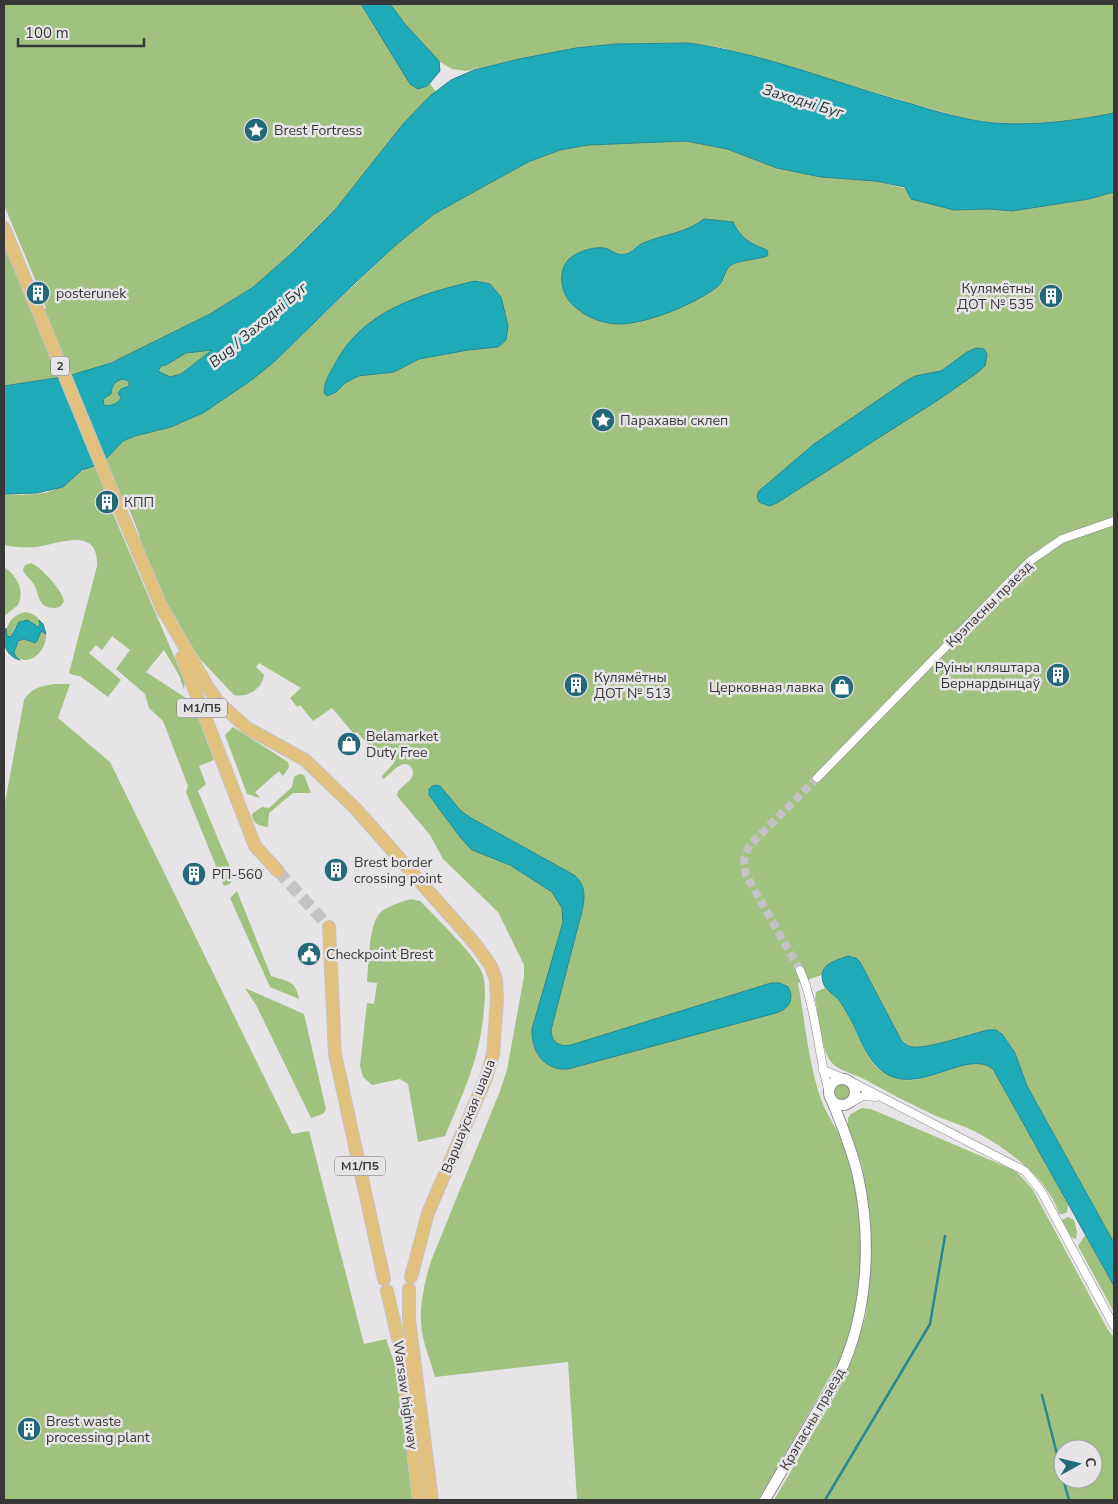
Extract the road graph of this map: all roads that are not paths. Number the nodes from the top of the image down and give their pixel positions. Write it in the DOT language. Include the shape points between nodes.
graph roads {
  1 [pos="4,228"];
  2 [pos="83,420"];
  3 [pos="1114,521"];
  4 [pos="162,606"];
  5 [pos="817,778"];
  6 [pos="278,871"];
  7 [pos="329,927"];
  8 [pos="800,970"];
  9 [pos="823,1070"];
  10 [pos="848,1080"];
  11 [pos="830,1097"];
  12 [pos="883,1098"];
  13 [pos="852,1102"];
  14 [pos="844,1130"];
  15 [pos="1114,1326"];
  16 [pos="419,1500"];
  17 [pos="432,1500"];
  18 [pos="765,1500"];
  1 -- 2 [label="highway, 2"];
  2 -- 4 [label="highway, Варшаўская шаша / М1/П5"];
  3 -- 5 [label="street, Крэпасны праезд" via="1062,539 1030,562"];
  4 -- 6 [label="highway, Варшаўская шаша / М1/П5" via="255,846"];
  4 -- 17 [label="highway, Варшаўская шаша / М1/П5" via="220,703 247,728 305,760 353,806 476,944 494,974 497,1000 493,1054 486,1078 428,1212 410,1283 408,1320"];
  7 -- 16 [label="highway, Warsaw highway / М1/П5" via="335,1054 401,1351"];
  8 -- 9 [label="street, Крэпасны праезд"];
  9 -- 10 [label="street"];
  9 -- 11 [label="street, Крэпасны праезд"];
  10 -- 11 [label="street" via="834,1082"];
  10 -- 12 [label="street"];
  10 -- 13 [label="street" via="855,1094"];
  11 -- 13 [label="street" via="840,1105"];
  11 -- 14 [label="street, Крэпасны праезд"];
  12 -- 13 [label="street" via="863,1096"];
  12 -- 15 [label="street" via="1025,1171 1041,1191"];
  13 -- 14 [label="street" via="844,1118"];
  14 -- 18 [label="street, Крэпасны праезд" via="858,1175 864,1215 866,1245 860,1310 839,1375"];
}
